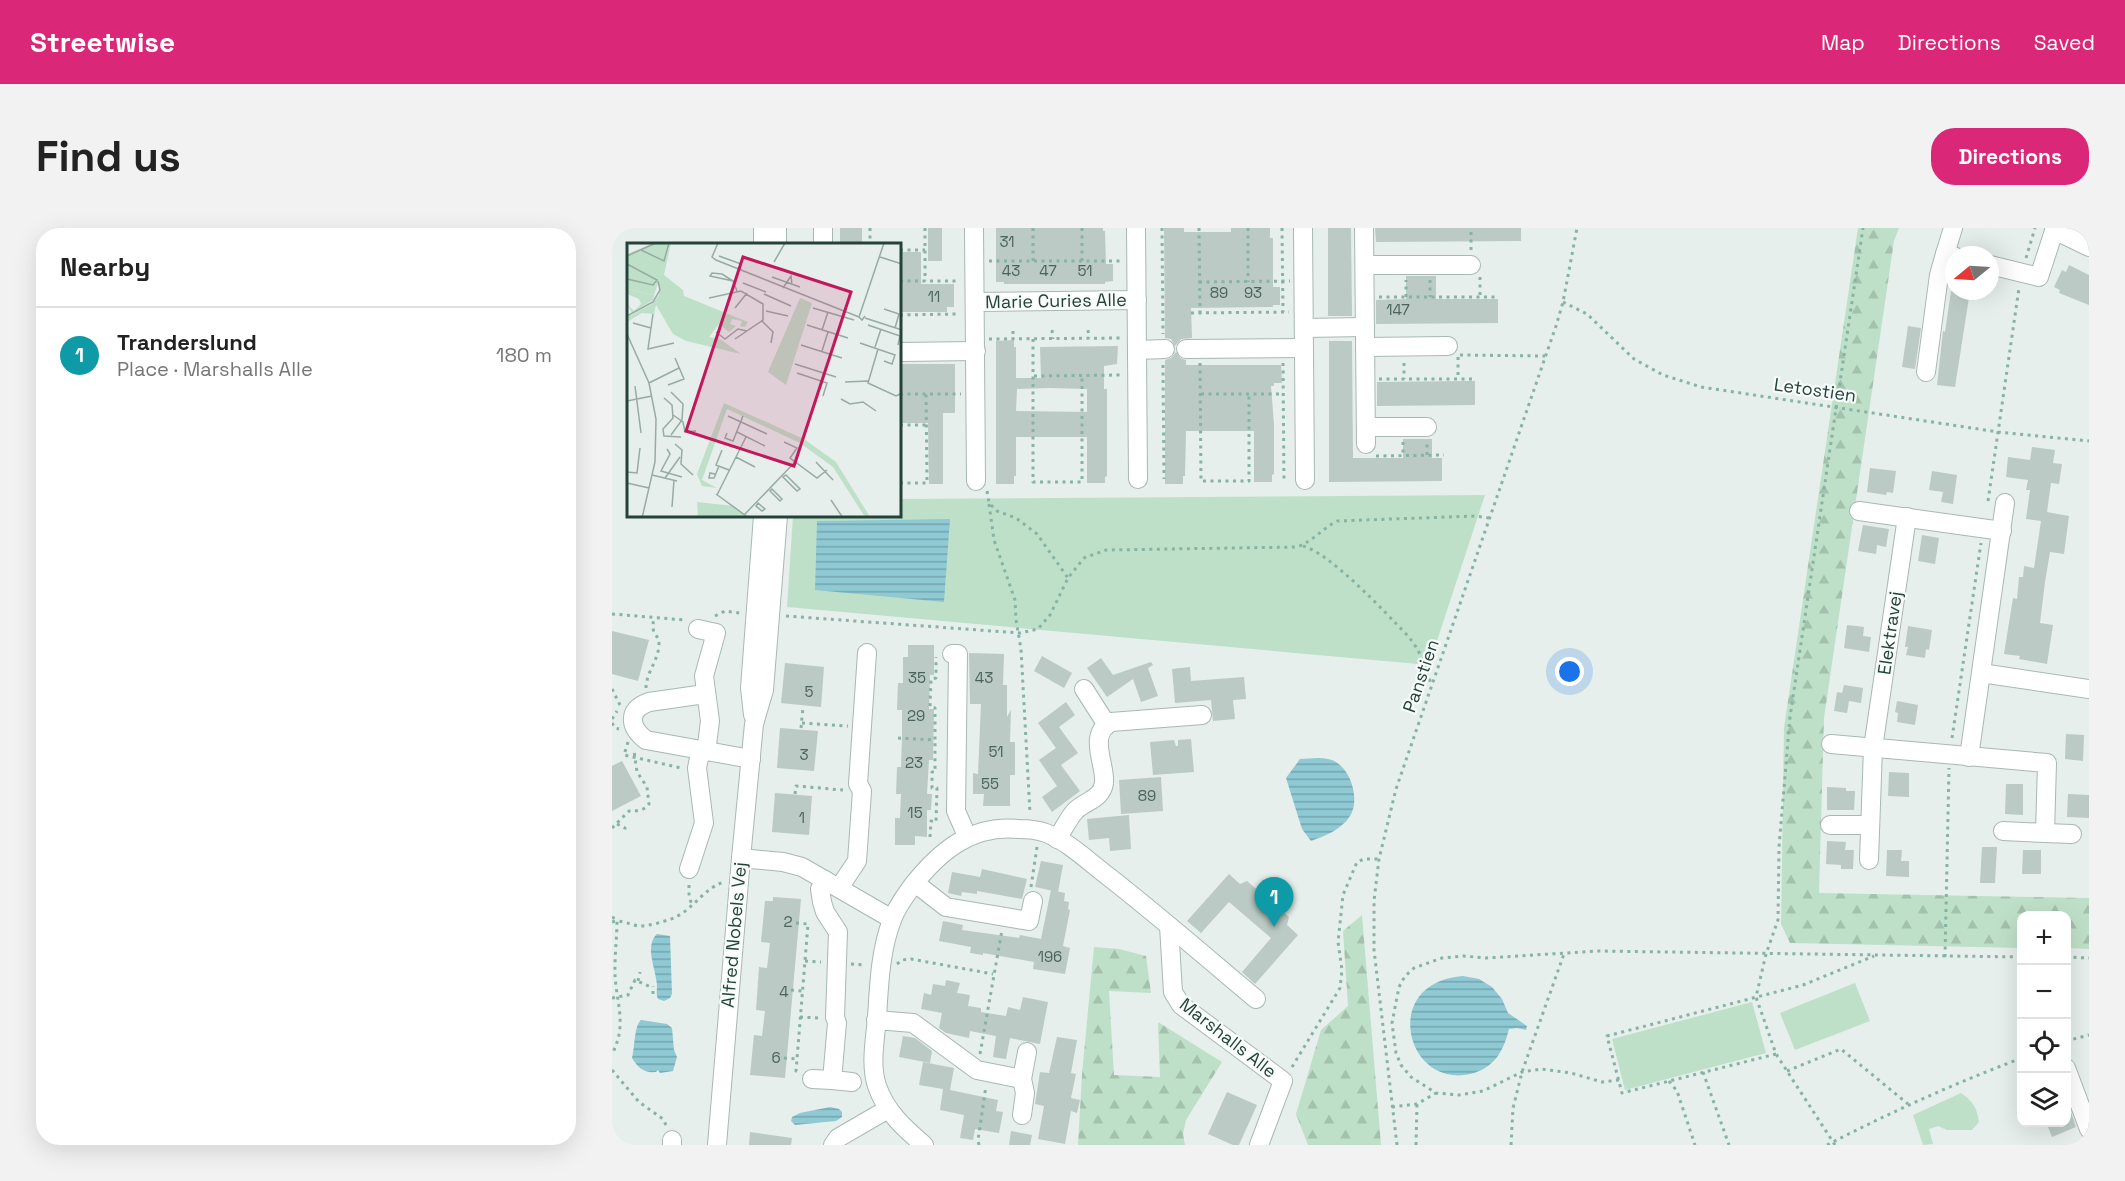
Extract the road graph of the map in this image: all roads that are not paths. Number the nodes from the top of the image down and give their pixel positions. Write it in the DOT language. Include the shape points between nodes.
graph roads {
  1 [pos="974,228"];
  2 [pos="1136,228"];
  3 [pos="1303,228"];
  4 [pos="1364,228"];
  5 [pos="1953,228"];
  6 [pos="2054,229"];
  7 [pos="1951,246"];
  8 [pos="2089,247"];
  9 [pos="1945,264"];
  10 [pos="1365,265"];
  11 [pos="1471,265"];
  12 [pos="1999,267"];
  13 [pos="1137,300"];
  14 [pos="976,308"];
  15 [pos="1304,320"];
  16 [pos="1365,327"];
  17 [pos="1137,344"];
  18 [pos="976,345"];
  19 [pos="1365,346"];
  20 [pos="1304,348"];
  21 [pos="1193,349"];
  22 [pos="1165,350"];
  23 [pos="1453,351"];
  24 [pos="902,352"];
  25 [pos="1926,372"];
  26 [pos="1426,427"];
  27 [pos="1138,479"];
  28 [pos="1305,480"];
  29 [pos="981,481"];
  30 [pos="2005,503"];
  31 [pos="1858,511"];
  32 [pos="763,518"];
  33 [pos="778,518"];
  34 [pos="1907,518"];
  35 [pos="2002,531"];
  36 [pos="763,614"];
  37 [pos="699,622"];
  38 [pos="867,653"];
  39 [pos="949,653"];
  40 [pos="1981,673"];
  41 [pos="1084,689"];
  42 [pos="2089,689"];
  43 [pos="705,694"];
  44 [pos="1202,716"];
  45 [pos="1107,725"];
  46 [pos="1831,744"];
  47 [pos="1873,748"];
  48 [pos="703,752"];
  49 [pos="1969,757"];
  50 [pos="751,759"];
  51 [pos="1830,825"];
  52 [pos="1870,825"];
  53 [pos="2003,831"];
  54 [pos="2045,833"];
  55 [pos="2072,834"];
  56 [pos="967,836"];
  57 [pos="1057,839"];
  58 [pos="1869,860"];
  59 [pos="740,867"];
  60 [pos="689,869"];
  61 [pos="915,883"];
  62 [pos="832,884"];
  63 [pos="1033,901"];
  64 [pos="892,919"];
  65 [pos="1168,926"];
  66 [pos="1256,999"];
  67 [pos="876,1020"];
  68 [pos="1027,1052"];
  69 [pos="2069,1073"];
  70 [pos="1022,1078"];
  71 [pos="812,1079"];
  72 [pos="832,1080"];
  73 [pos="852,1082"];
  74 [pos="888,1109"];
  75 [pos="1022,1115"];
  76 [pos="2089,1129"];
  77 [pos="717,1145"];
  78 [pos="832,1145"];
  79 [pos="924,1145"];
  80 [pos="1259,1145"];
  1 -- 14 [label="street, Marie Curies Alle"];
  2 -- 13 [label="street, Marie Curies Alle"];
  3 -- 15 [label="street"];
  4 -- 10 [label="street"];
  5 -- 7 [label="street"];
  6 -- 8 [label="street"];
  6 -- 12 [label="street" via="2039,278"];
  9 -- 25 [label="street" via="1939,275"];
  10 -- 11 [label="street"];
  10 -- 16 [label="street"];
  13 -- 14 [label="street, Marie Curies Alle"];
  13 -- 17 [label="street, Marie Curies Alle"];
  14 -- 18 [label="street, Marie Curies Alle"];
  15 -- 16 [label="street"];
  15 -- 20 [label="street"];
  16 -- 19 [label="street"];
  17 -- 22 [label="street"];
  17 -- 27 [label="street, Marie Curies Alle"];
  18 -- 24 [label="street"];
  18 -- 29 [label="street, Marie Curies Alle"];
  19 -- 23 [label="street"];
  19 -- 26 [label="street" via="1366,436"];
  20 -- 21 [label="street"];
  20 -- 28 [label="street"];
  30 -- 35 [label="street"];
  31 -- 34 [label="street"];
  32 -- 36 [label="street, Alfred Nobels Vej"];
  33 -- 36 [label="street, Alfred Nobels Vej"];
  34 -- 35 [label="street"];
  34 -- 47 [label="street, Elektravej"];
  35 -- 40 [label="street"];
  36 -- 50 [label="street, Alfred Nobels Vej" via="764,690 754,724"];
  37 -- 43 [label="street" via="716,633 704,676"];
  38 -- 62 [label="street" via="857,861"];
  39 -- 56 [label="street" via="946,723 950,813"];
  40 -- 42 [label="street"];
  40 -- 49 [label="street"];
  41 -- 45 [label="street"];
  43 -- 48 [label="street" via="710,721"];
  43 -- 48 [label="street" via="649,702 635,710 633,716 633,724 646,740"];
  44 -- 45 [label="street"];
  45 -- 57 [label="street" via="1098,742 1104,786 1097,797 1075,812"];
  46 -- 47 [label="street"];
  47 -- 49 [label="street"];
  47 -- 52 [label="street, Elektravej"];
  48 -- 50 [label="street"];
  48 -- 60 [label="street" via="697,768 704,822"];
  49 -- 54 [label="street" via="2047,763"];
  50 -- 59 [label="street, Alfred Nobels Vej"];
  51 -- 52 [label="street"];
  52 -- 58 [label="street, Elektravej"];
  53 -- 54 [label="street"];
  54 -- 55 [label="street"];
  56 -- 57 [label="street" via="1009,828 1036,831"];
  56 -- 61 [label="street" via="934,859"];
  57 -- 65 [label="street"];
  59 -- 62 [label="street" via="783,862 802,867"];
  59 -- 77 [label="street, Alfred Nobels Vej"];
  61 -- 63 [label="street" via="946,907 1029,921"];
  61 -- 64 [label="street"];
  62 -- 64 [label="street"];
  62 -- 72 [label="street" via="820,889 825,912 838,932"];
  64 -- 67 [label="street" via="881,967"];
  65 -- 66 [label="street"];
  65 -- 80 [label="street, Marshalls Alle" via="1173,992 1180,1005 1283,1081"];
  67 -- 70 [label="street" via="913,1023 983,1071"];
  67 -- 74 [label="street" via="875,1076"];
  68 -- 70 [label="street"];
  69 -- 76 [label="street"];
  70 -- 75 [label="street"];
  71 -- 72 [label="street"];
  72 -- 73 [label="street"];
  74 -- 78 [label="street"];
  74 -- 79 [label="street"];
}
